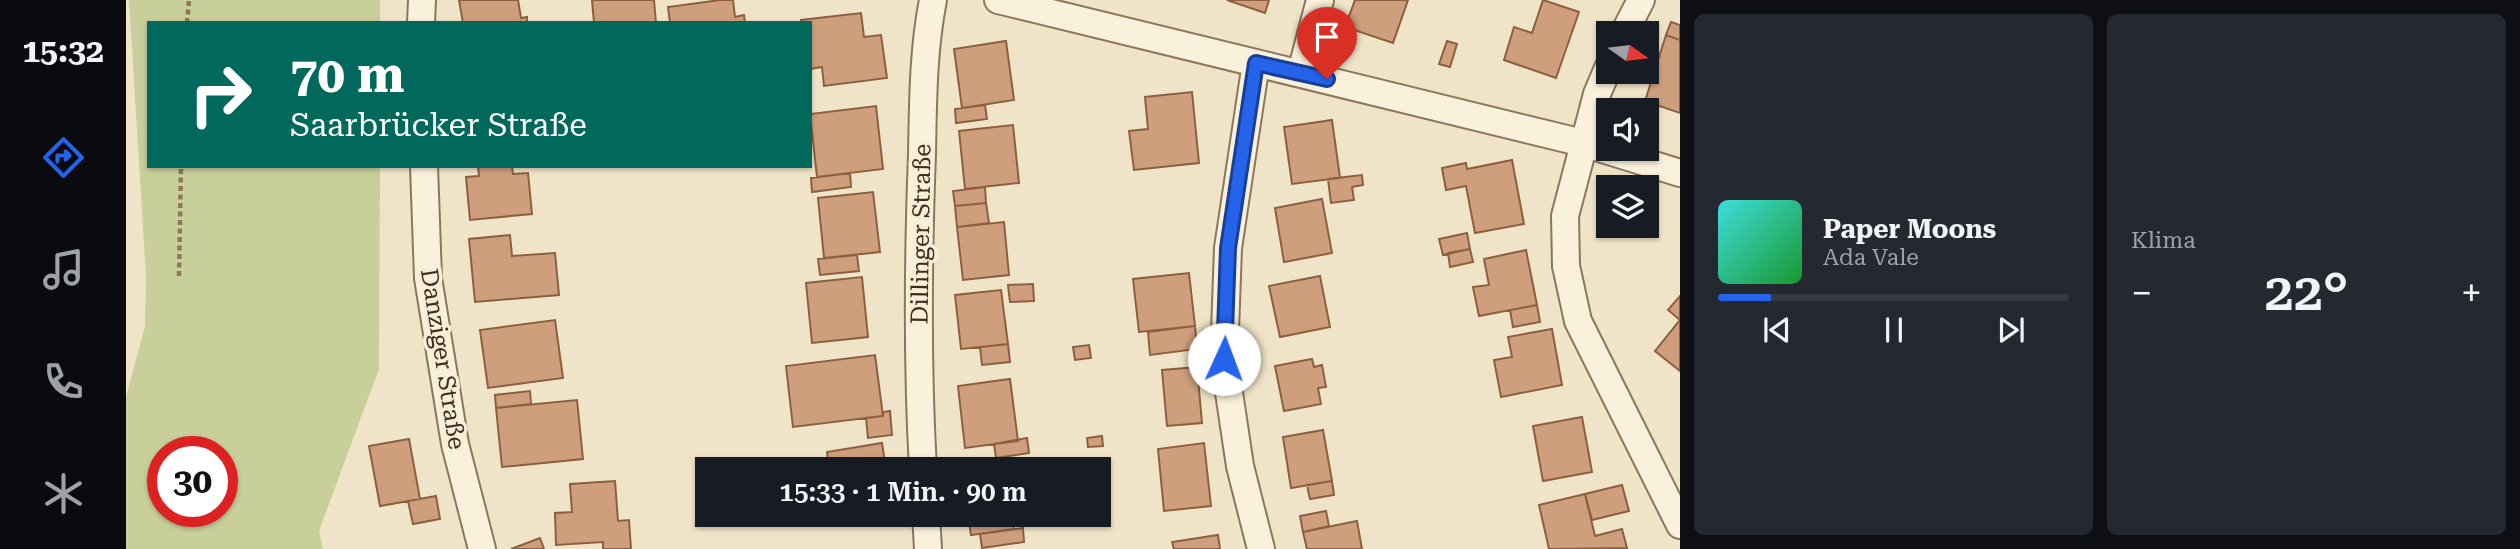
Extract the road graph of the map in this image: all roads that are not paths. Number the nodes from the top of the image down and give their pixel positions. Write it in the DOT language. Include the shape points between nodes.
graph roads {
  1 [pos="422,0"];
  2 [pos="933,0"];
  3 [pos="998,0"];
  4 [pos="1320,0"];
  5 [pos="1642,0"];
  6 [pos="421,21"];
  7 [pos="1631,21"];
  8 [pos="1256,63"];
  9 [pos="1301,72"];
  10 [pos="1601,84"];
  11 [pos="1583,143"];
  12 [pos="424,168"];
  13 [pos="1680,173"];
  14 [pos="922,457"];
  15 [pos="1680,525"];
  16 [pos="927,527"];
  17 [pos="482,549"];
  18 [pos="928,549"];
  19 [pos="1261,549"];
  1 -- 6 [label="street"];
  2 -- 14 [label="street, Dillinger Straße" via="926,36 919,221"];
  3 -- 8 [label="street"];
  4 -- 9 [label="street"];
  5 -- 7 [label="street"];
  8 -- 9 [label="street"];
  8 -- 19 [label="street" via="1228,248 1224,359 1240,466"];
  9 -- 11 [label="street"];
  10 -- 11 [label="street"];
  11 -- 13 [label="street"];
  11 -- 15 [label="street" via="1565,216 1566,266 1578,321"];
  12 -- 17 [label="street, Danziger Straße" via="428,278 455,444"];
  16 -- 18 [label="street"];
}
